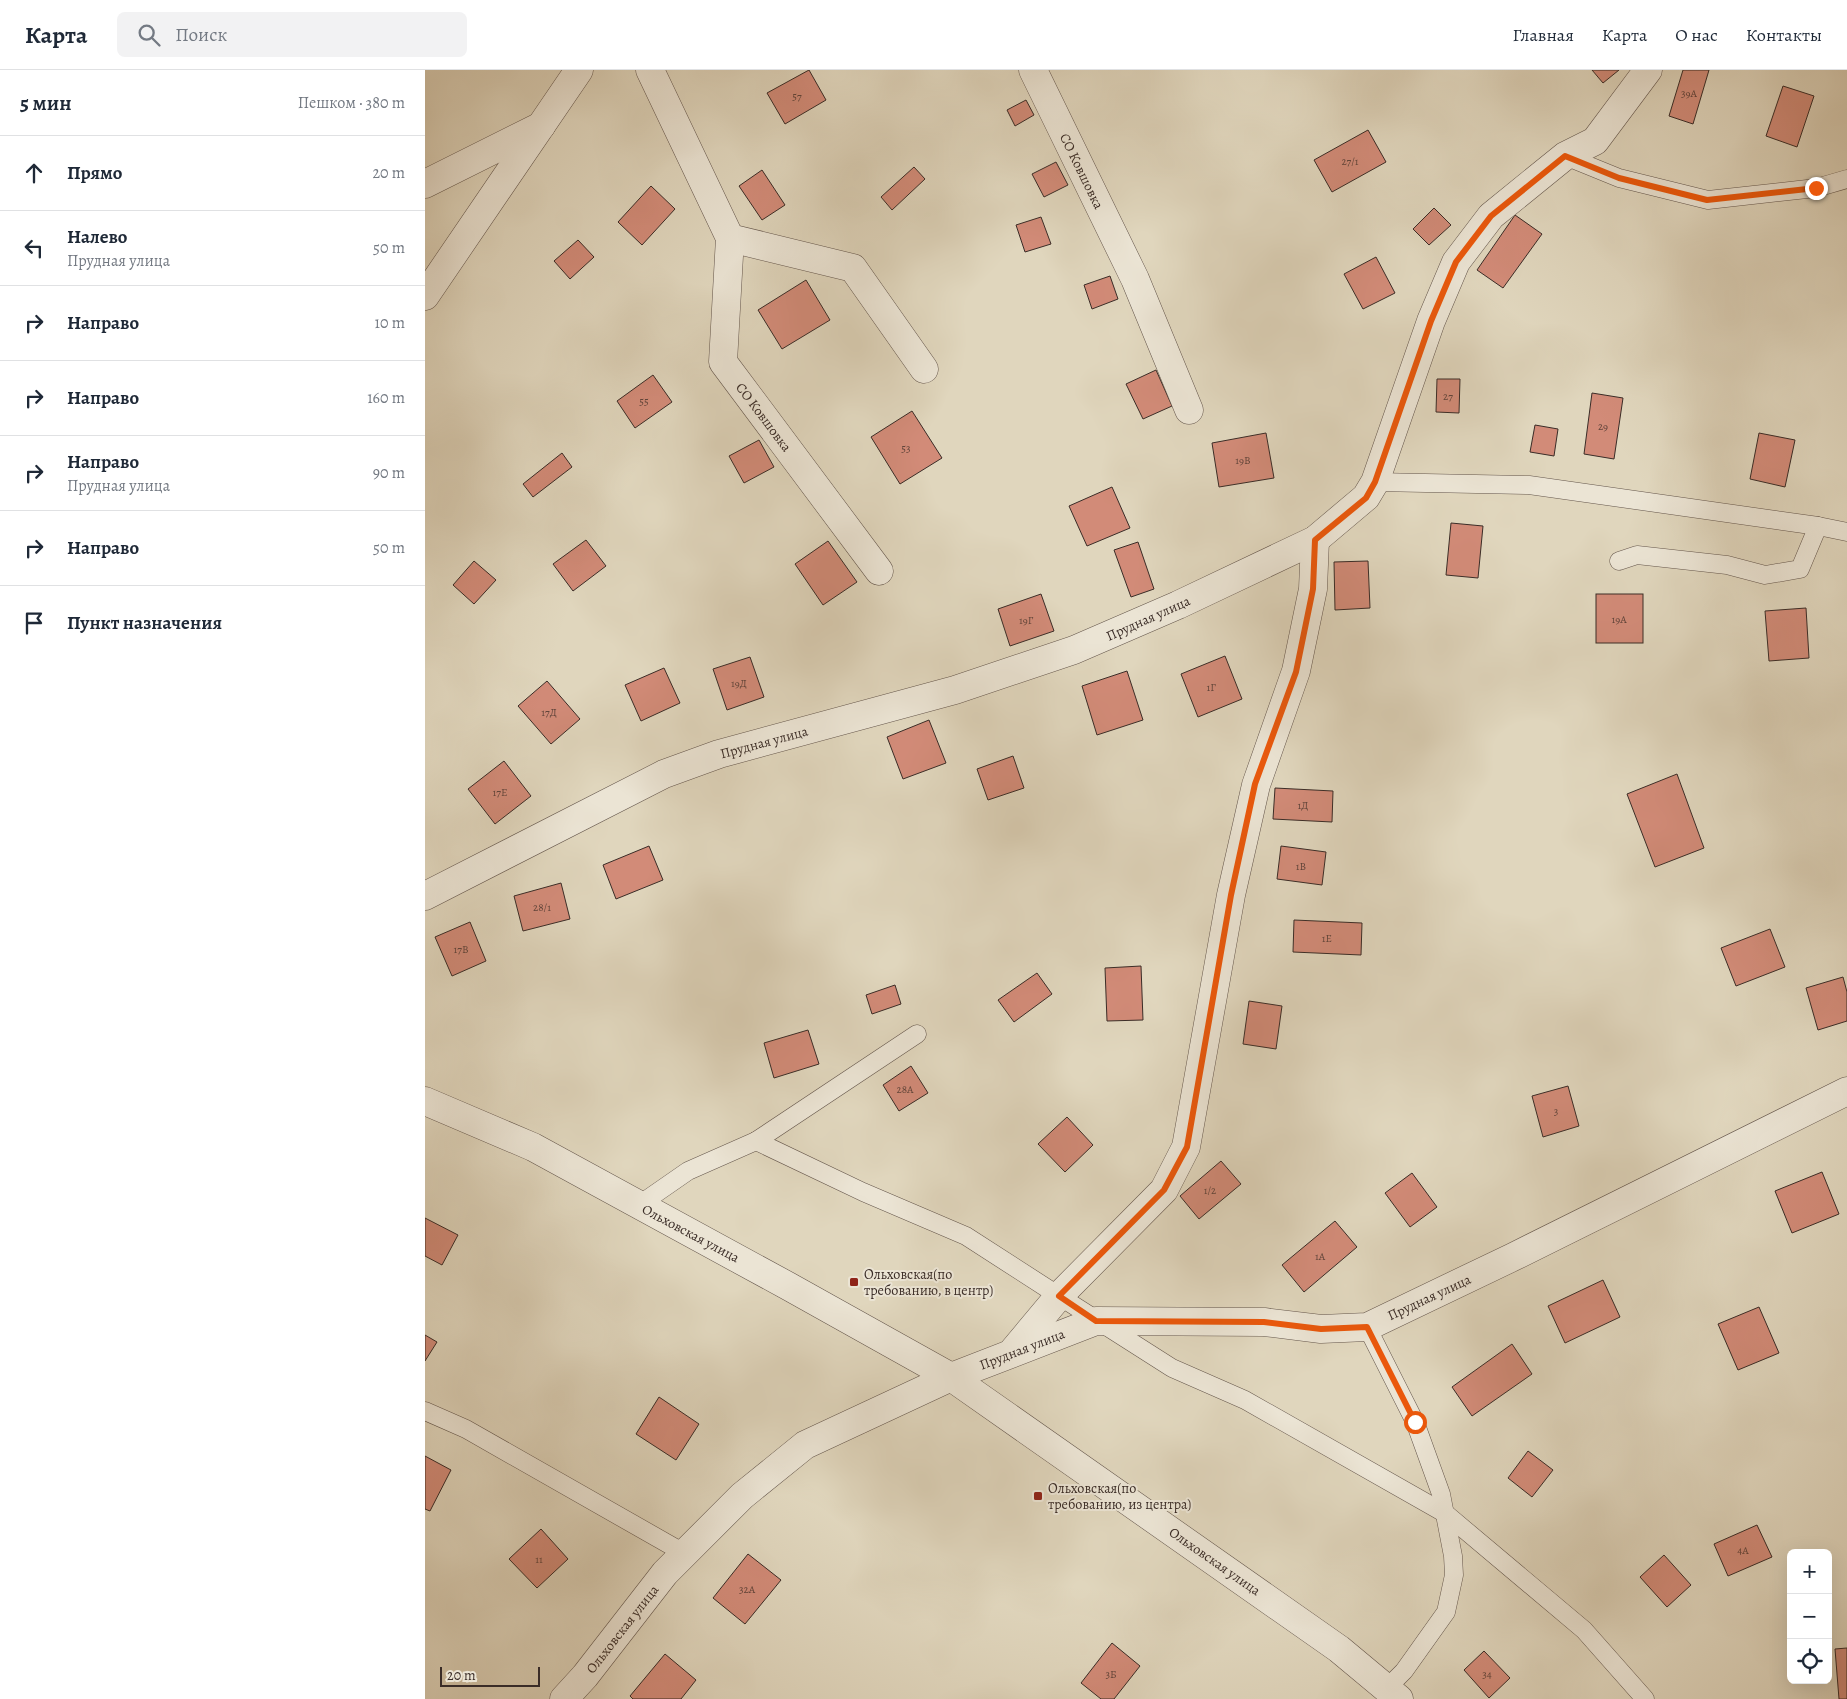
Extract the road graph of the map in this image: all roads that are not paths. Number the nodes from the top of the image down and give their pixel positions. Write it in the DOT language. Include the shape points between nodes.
graph roads {
  1 [pos="579,70"];
  2 [pos="650,70"];
  3 [pos="1033,70"];
  4 [pos="1648,70"];
  5 [pos="541,126"];
  6 [pos="1565,156"];
  7 [pos="1847,178"];
  8 [pos="425,184"];
  9 [pos="730,238"];
  10 [pos="425,296"];
  11 [pos="924,369"];
  12 [pos="1189,410"];
  13 [pos="1375,482"];
  14 [pos="1818,526"];
  15 [pos="1847,532"];
  16 [pos="1315,540"];
  17 [pos="1619,561"];
  18 [pos="879,571"];
  19 [pos="425,896"];
  20 [pos="917,1034"];
  21 [pos="1847,1091"];
  22 [pos="425,1101"];
  23 [pos="756,1142"];
  24 [pos="639,1206"];
  25 [pos="1061,1296"];
  26 [pos="1096,1321"];
  27 [pos="1367,1327"];
  28 [pos="1012,1352"];
  29 [pos="951,1377"];
  30 [pos="425,1411"];
  31 [pos="1446,1514"];
  32 [pos="684,1553"];
  33 [pos="1393,1693"];
  34 [pos="564,1699"];
  35 [pos="1645,1699"];
  1 -- 5 [label="street"];
  2 -- 9 [label="street, СО Ковшовка"];
  3 -- 12 [label="street, СО Ковшовка" via="1135,279"];
  4 -- 6 [label="street, Прудная улица" via="1595,141"];
  5 -- 8 [label="street"];
  5 -- 10 [label="street"];
  6 -- 7 [label="lane" via="1619,178 1707,200 1816,188"];
  6 -- 13 [label="street, Прудная улица" via="1491,216 1456,262 1431,321"];
  9 -- 11 [label="street" via="853,268"];
  9 -- 18 [label="street, СО Ковшовка" via="723,362"];
  13 -- 14 [label="lane" via="1529,484"];
  13 -- 16 [label="street, Прудная улица" via="1366,498"];
  14 -- 15 [label="lane"];
  14 -- 17 [label="lane" via="1800,569 1783,573 1765,575 1727,566 1637,555"];
  16 -- 19 [label="street, Прудная улица" via="1074,650 955,690 719,754 664,774"];
  16 -- 25 [label="street" via="1313,589 1296,672 1255,784 1231,895 1187,1147 1164,1190"];
  20 -- 23 [label="lane"];
  21 -- 27 [label="street, Прудная улица"];
  22 -- 24 [label="street, Ольховская улица" via="533,1147"];
  23 -- 24 [label="lane" via="688,1171"];
  23 -- 25 [label="lane" via="966,1236"];
  24 -- 29 [label="street, Ольховская улица"];
  25 -- 26 [label="lane"];
  25 -- 28 [label="street"];
  26 -- 27 [label="street, Прудная улица" via="1264,1322 1321,1329"];
  26 -- 28 [label="street, Прудная улица"];
  26 -- 31 [label="lane" via="1172,1368 1245,1400"];
  27 -- 31 [label="lane" via="1415,1422"];
  28 -- 29 [label="street, Прудная улица"];
  29 -- 32 [label="street, Ольховская улица" via="805,1446 742,1496"];
  29 -- 33 [label="street, Ольховская улица" via="1339,1648"];
  30 -- 32 [label="lane" via="466,1429"];
  31 -- 33 [label="lane" via="1455,1575 1446,1612"];
  31 -- 35 [label="lane" via="1584,1630"];
  32 -- 34 [label="street, Ольховская улица"];
}
